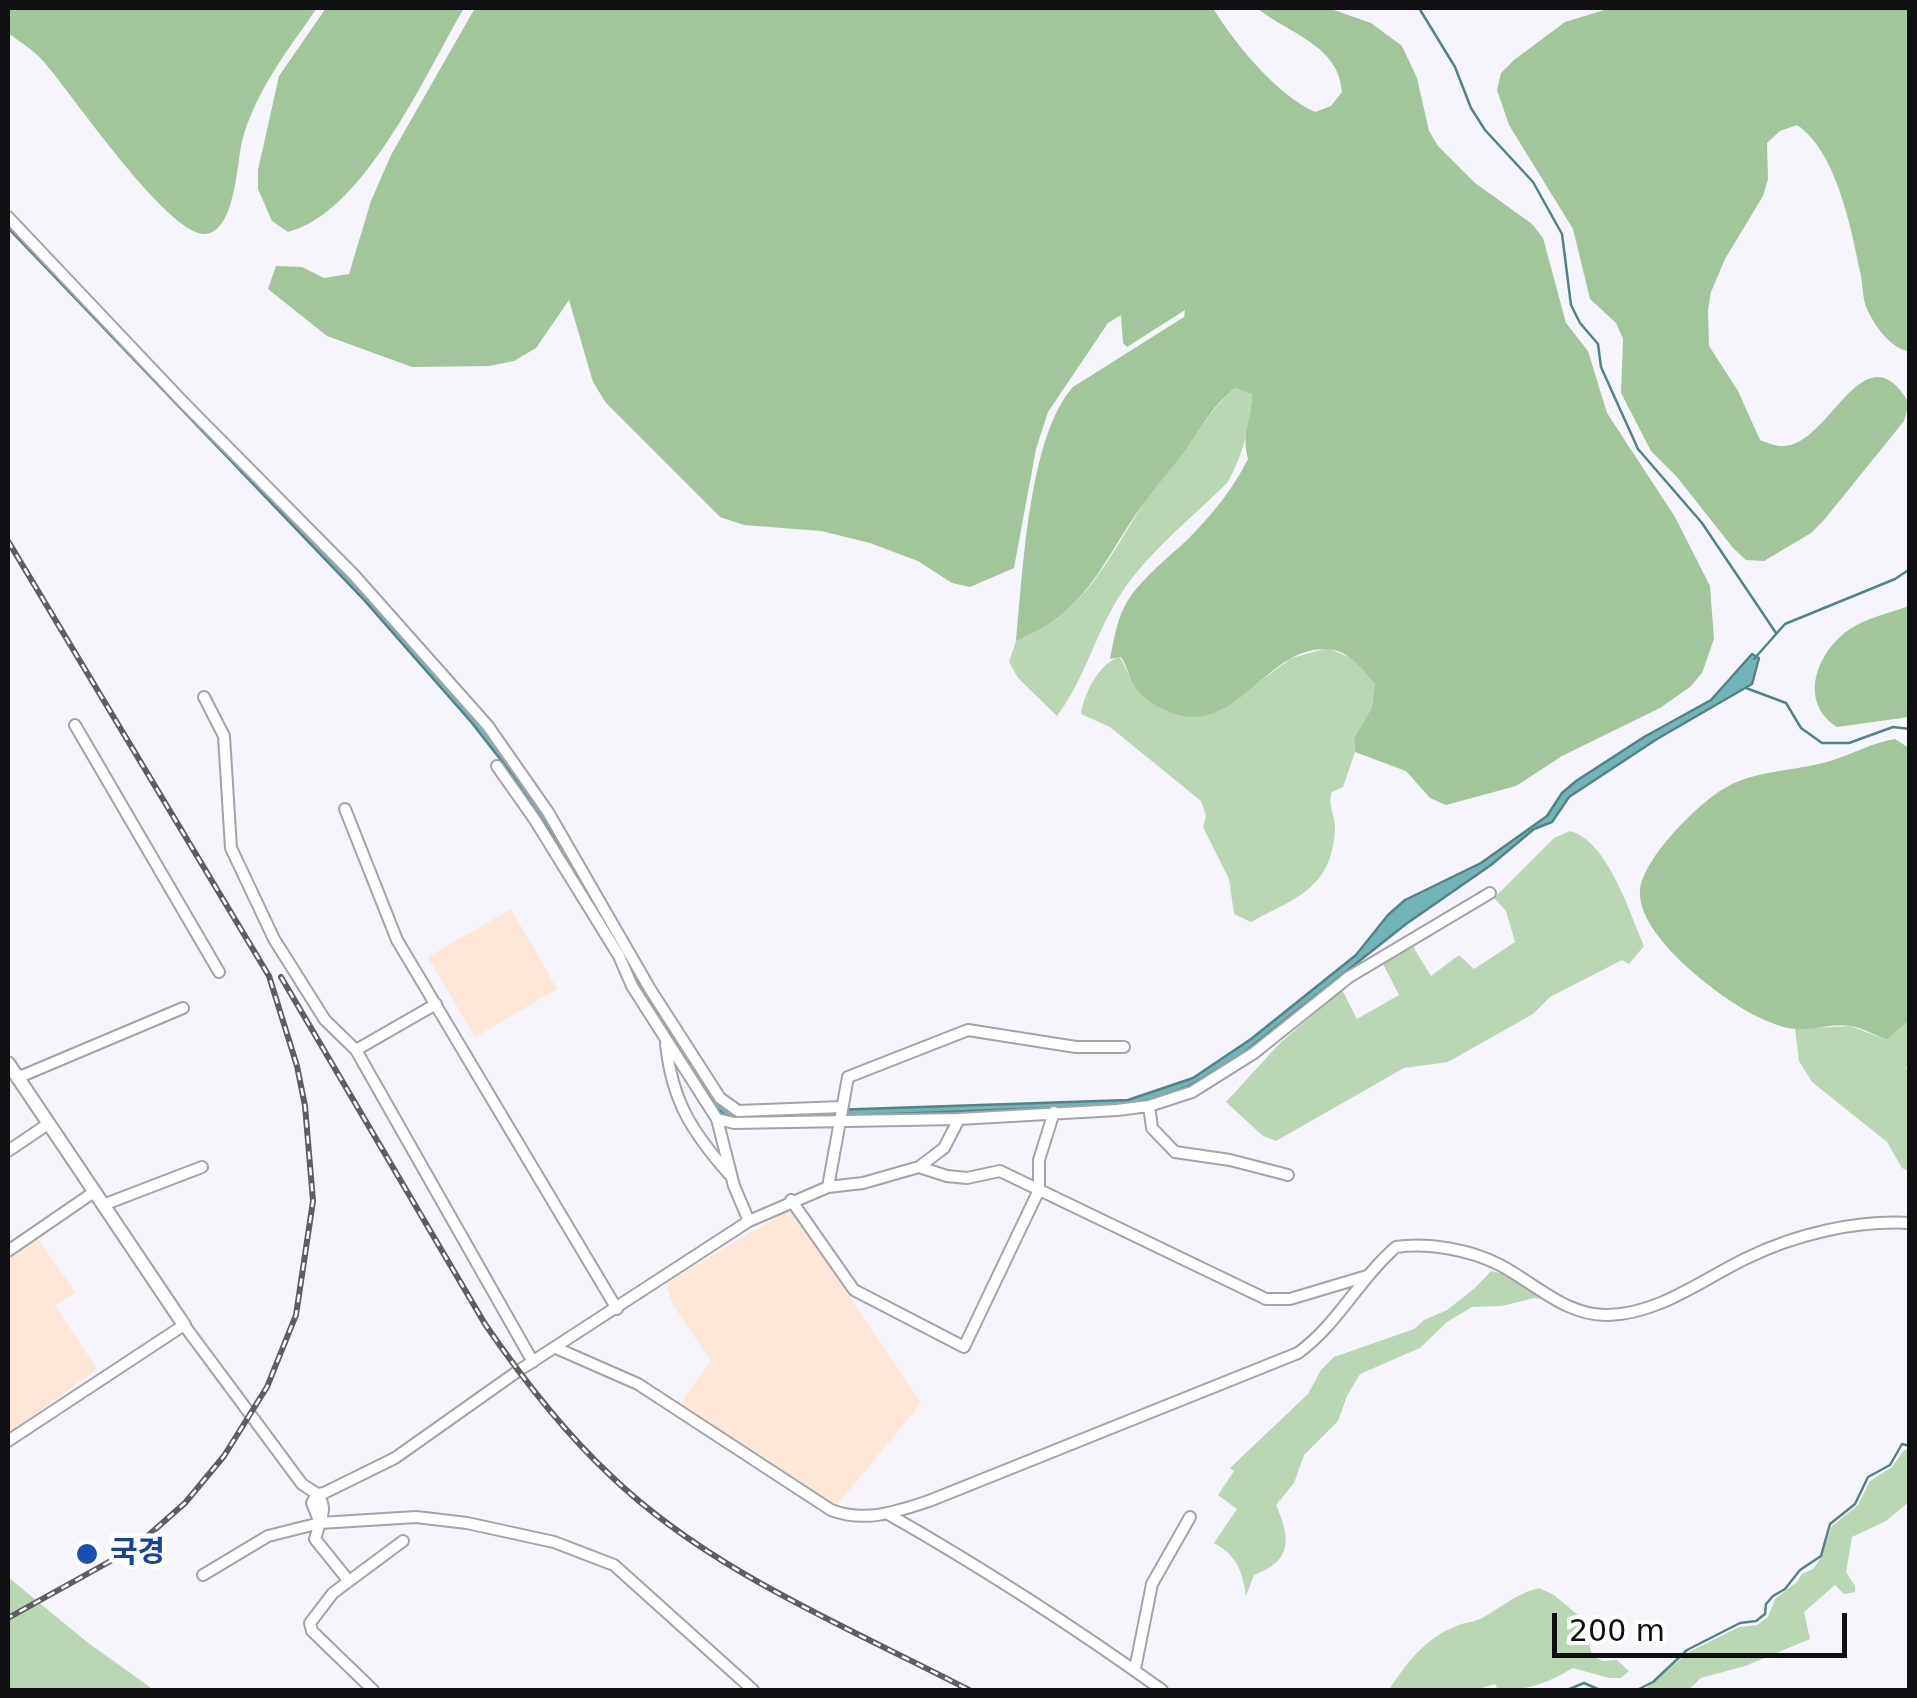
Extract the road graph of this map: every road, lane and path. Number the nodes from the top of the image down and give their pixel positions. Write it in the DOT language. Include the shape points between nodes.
graph roads {
  1 [pos="8,217"];
  2 [pos="204,697"];
  3 [pos="75,725"];
  4 [pos="496,766"];
  5 [pos="345,809"];
  6 [pos="1490,894"];
  7 [pos="219,972"];
  8 [pos="436,1004"];
  9 [pos="183,1008"];
  10 [pos="665,1038"];
  11 [pos="1124,1047"];
  12 [pos="356,1050"];
  13 [pos="8,1063"];
  14 [pos="18,1078"];
  15 [pos="1149,1106"];
  16 [pos="1054,1112"];
  17 [pos="841,1113"];
  18 [pos="717,1118"];
  19 [pos="959,1118"];
  20 [pos="48,1124"];
  21 [pos="8,1151"];
  22 [pos="918,1166"];
  23 [pos="202,1168"];
  24 [pos="1288,1175"];
  25 [pos="732,1177"];
  26 [pos="828,1188"];
  27 [pos="1040,1190"];
  28 [pos="94,1192"];
  29 [pos="791,1200"];
  30 [pos="103,1205"];
  31 [pos="749,1221"];
  32 [pos="1910,1223"];
  33 [pos="8,1251"];
  34 [pos="1368,1276"];
  35 [pos="617,1309"];
  36 [pos="184,1324"];
  37 [pos="556,1348"];
  38 [pos="534,1362"];
  39 [pos="8,1441"];
  40 [pos="317,1494"];
  41 [pos="887,1514"];
  42 [pos="1190,1517"];
  43 [pos="320,1523"];
  44 [pos="403,1542"];
  45 [pos="202,1575"];
  46 [pos="348,1580"];
  47 [pos="1135,1669"];
  48 [pos="372,1690"];
  49 [pos="754,1690"];
  50 [pos="1162,1690"];
  1 -- 17 [label="street" via="354,574 488,726 548,812 720,1098 738,1110"];
  2 -- 12 [label="street" via="224,736 231,848 274,939 325,1020"];
  3 -- 7 [label="street"];
  4 -- 10 [label="street"];
  5 -- 8 [label="street" via="397,940"];
  6 -- 15 [label="street" via="1349,977 1227,1072"];
  8 -- 12 [label="street"];
  8 -- 35 [label="street"];
  9 -- 14 [label="street"];
  10 -- 18 [label="street"];
  10 -- 25 [label="street" via="680,1105"];
  11 -- 17 [label="street" via="1076,1047 968,1030 848,1078"];
  12 -- 38 [label="street"];
  13 -- 14 [label="street"];
  14 -- 20 [label="street"];
  15 -- 16 [label="street"];
  15 -- 24 [label="street" via="1152,1128 1175,1152"];
  16 -- 19 [label="street"];
  16 -- 27 [label="street" via="1039,1160"];
  17 -- 18 [label="street" via="734,1123"];
  17 -- 19 [label="street"];
  17 -- 26 [label="street"];
  18 -- 25 [label="street"];
  19 -- 22 [label="street" via="944,1148"];
  20 -- 21 [label="street"];
  20 -- 28 [label="street"];
  22 -- 26 [label="street"];
  22 -- 27 [label="street" via="967,1178 1000,1171"];
  23 -- 30 [label="street"];
  25 -- 31 [label="street"];
  26 -- 29 [label="street"];
  27 -- 29 [label="street" via="964,1348 854,1290"];
  27 -- 34 [label="street" via="1266,1299"];
  28 -- 30 [label="street"];
  28 -- 33 [label="street"];
  29 -- 31 [label="street"];
  30 -- 36 [label="street"];
  31 -- 35 [label="street"];
  32 -- 34 [label="street" via="1869,1222 1766,1250 1634,1314 1578,1313 1498,1264 1428,1246 1396,1247"];
  34 -- 41 [label="street" via="1298,1354"];
  35 -- 37 [label="street"];
  36 -- 39 [label="street"];
  36 -- 40 [label="street" via="302,1484"];
  37 -- 38 [label="street"];
  37 -- 41 [label="street" via="638,1384 831,1510 856,1518"];
  38 -- 40 [label="street" via="395,1458"];
  40 -- 43 [label="street" via="324,1511"];
  41 -- 47 [label="street"];
  42 -- 47 [label="street" via="1152,1584"];
  43 -- 45 [label="street" via="268,1536"];
  43 -- 46 [label="street" via="316,1539"];
  43 -- 49 [label="street" via="416,1517 467,1523 600,1558"];
  44 -- 46 [label="street"];
  46 -- 48 [label="street" via="310,1622"];
  47 -- 50 [label="street"];
}
